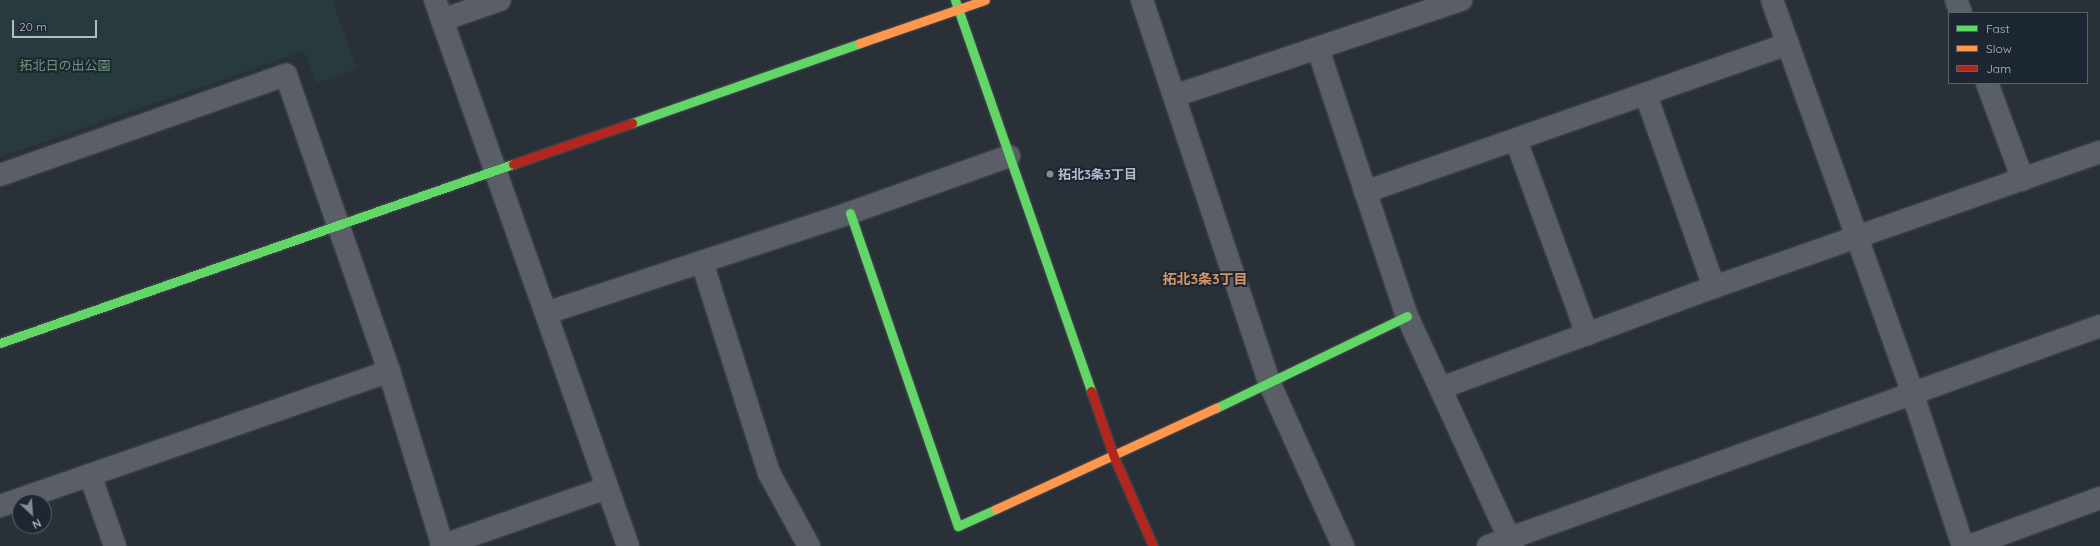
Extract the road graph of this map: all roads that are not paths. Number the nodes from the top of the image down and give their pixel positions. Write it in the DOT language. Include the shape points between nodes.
graph roads {
  1 [pos="435,0"];
  2 [pos="500,0"];
  3 [pos="955,0"];
  4 [pos="985,0"];
  5 [pos="1142,0"];
  6 [pos="1461,0"];
  7 [pos="1772,0"];
  8 [pos="1956,0"];
  9 [pos="958,10"];
  10 [pos="1961,12"];
  11 [pos="442,20"];
  12 [pos="1788,44"];
  13 [pos="1318,49"];
  14 [pos="1987,84"];
  15 [pos="1646,95"];
  16 [pos="1174,96"];
  17 [pos="1516,140"];
  18 [pos="2100,152"];
  19 [pos="1008,156"];
  20 [pos="495,170"];
  21 [pos="0,175"];
  22 [pos="2023,180"];
  23 [pos="1365,192"];
  24 [pos="850,213"];
  25 [pos="340,223"];
  26 [pos="1856,236"];
  27 [pos="702,262"];
  28 [pos="1714,288"];
  29 [pos="546,313"];
  30 [pos="1407,316"];
  31 [pos="2100,326"];
  32 [pos="1587,334"];
  33 [pos="0,343"];
  34 [pos="389,371"];
  35 [pos="1269,382"];
  36 [pos="1441,388"];
  37 [pos="1912,392"];
  38 [pos="1114,457"];
  39 [pos="90,474"];
  40 [pos="608,488"];
  41 [pos="2100,498"];
  42 [pos="0,506"];
  43 [pos="1511,542"];
  44 [pos="115,546"];
  45 [pos="442,546"];
  46 [pos="628,546"];
  47 [pos="808,546"];
  48 [pos="1153,546"];
  49 [pos="1343,546"];
  50 [pos="1488,546"];
  51 [pos="1963,546"];
  52 [pos="1969,546"];
  1 -- 11 [label="street"];
  2 -- 11 [label="street"];
  3 -- 9 [label="street"];
  4 -- 9 [label="street"];
  5 -- 16 [label="street"];
  6 -- 13 [label="street"];
  7 -- 12 [label="street"];
  8 -- 10 [label="street"];
  9 -- 19 [label="street"];
  9 -- 20 [label="street"];
  11 -- 20 [label="street"];
  12 -- 15 [label="street"];
  12 -- 26 [label="street"];
  13 -- 16 [label="street"];
  13 -- 23 [label="street"];
  14 -- 22 [label="street"];
  15 -- 17 [label="street"];
  15 -- 28 [label="street"];
  16 -- 35 [label="street"];
  17 -- 23 [label="street"];
  17 -- 32 [label="street"];
  18 -- 22 [label="street"];
  19 -- 24 [label="street"];
  19 -- 38 [label="street"];
  20 -- 25 [label="street"];
  20 -- 29 [label="street"];
  21 -- 25 [label="street" via="286,75"];
  22 -- 26 [label="street"];
  23 -- 30 [label="street"];
  24 -- 27 [label="street"];
  24 -- 38 [label="street" via="958,526"];
  25 -- 33 [label="street"];
  25 -- 34 [label="street"];
  26 -- 28 [label="street"];
  26 -- 37 [label="street"];
  27 -- 29 [label="street"];
  27 -- 47 [label="street" via="769,473"];
  28 -- 32 [label="street"];
  29 -- 40 [label="street"];
  30 -- 35 [label="street"];
  30 -- 36 [label="street"];
  31 -- 37 [label="street"];
  32 -- 36 [label="street"];
  34 -- 39 [label="street"];
  34 -- 45 [label="street"];
  35 -- 38 [label="street"];
  35 -- 49 [label="street"];
  36 -- 43 [label="street"];
  37 -- 43 [label="street"];
  37 -- 51 [label="street"];
  38 -- 48 [label="street"];
  39 -- 42 [label="street"];
  39 -- 44 [label="street"];
  40 -- 45 [label="street"];
  40 -- 46 [label="street"];
  41 -- 52 [label="street"];
  43 -- 50 [label="street"];
}
